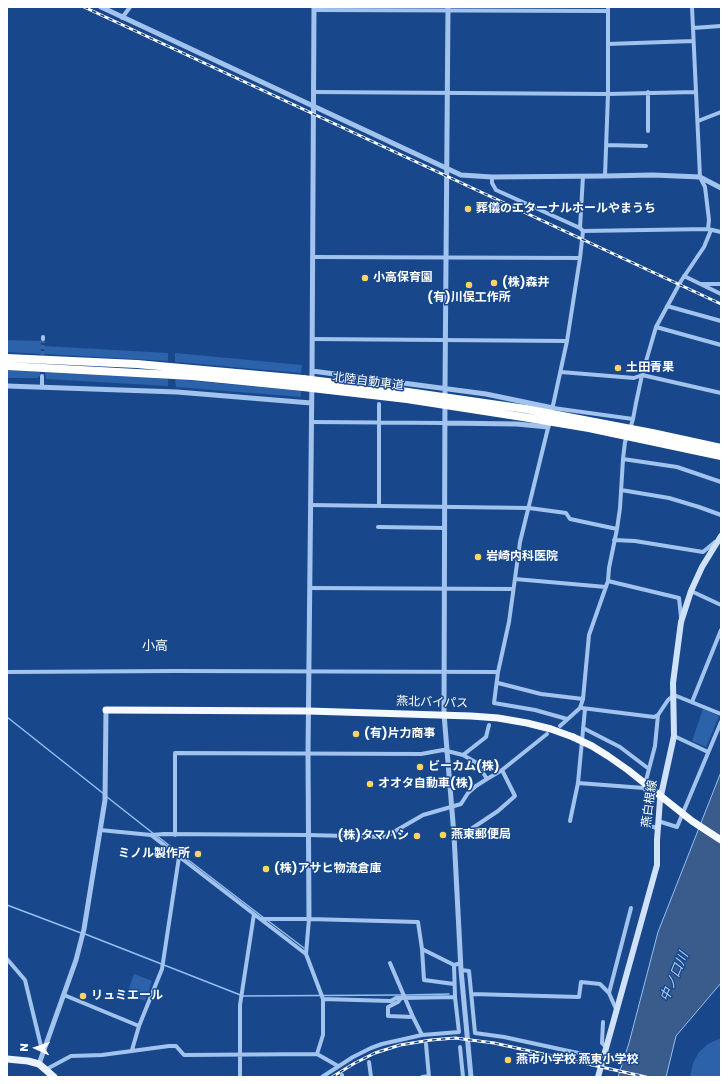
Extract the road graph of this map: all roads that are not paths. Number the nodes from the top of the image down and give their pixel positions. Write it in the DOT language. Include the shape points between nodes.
graph roads {
  1 [pos="102,7"];
  2 [pos="130,7"];
  3 [pos="692,7"];
  4 [pos="314,9"];
  5 [pos="448,9"];
  6 [pos="608,9"];
  7 [pos="122,18"];
  8 [pos="721,26"];
  9 [pos="693,28"];
  10 [pos="693,41"];
  11 [pos="608,44"];
  12 [pos="314,92"];
  13 [pos="648,92"];
  14 [pos="696,92"];
  15 [pos="448,93"];
  16 [pos="608,94"];
  17 [pos="314,106"];
  18 [pos="721,112"];
  19 [pos="698,121"];
  20 [pos="648,131"];
  21 [pos="606,146"];
  22 [pos="646,146"];
  23 [pos="446,167"];
  24 [pos="583,176"];
  25 [pos="605,176"];
  26 [pos="492,177"];
  27 [pos="700,177"];
  28 [pos="721,188"];
  29 [pos="710,229"];
  30 [pos="581,230"];
  31 [pos="721,232"];
  32 [pos="313,257"];
  33 [pos="446,258"];
  34 [pos="580,258"];
  35 [pos="684,276"];
  36 [pos="702,284"];
  37 [pos="721,284"];
  38 [pos="721,294"];
  39 [pos="667,306"];
  40 [pos="721,320"];
  41 [pos="656,327"];
  42 [pos="312,339"];
  43 [pos="446,340"];
  44 [pos="567,341"];
  45 [pos="721,345"];
  46 [pos="7,358"];
  47 [pos="7,366"];
  48 [pos="312,371"];
  49 [pos="561,372"];
  50 [pos="642,375"];
  51 [pos="42,376"];
  52 [pos="303,383"];
  53 [pos="7,386"];
  54 [pos="42,386"];
  55 [pos="445,388"];
  56 [pos="721,393"];
  57 [pos="311,403"];
  58 [pos="379,404"];
  59 [pos="552,408"];
  60 [pos="634,419"];
  61 [pos="311,422"];
  62 [pos="379,422"];
  63 [pos="445,424"];
  64 [pos="548,427"];
  65 [pos="721,448"];
  66 [pos="721,456"];
  67 [pos="623,459"];
  68 [pos="721,482"];
  69 [pos="621,490"];
  70 [pos="310,505"];
  71 [pos="379,506"];
  72 [pos="445,506"];
  73 [pos="529,508"];
  74 [pos="721,515"];
  75 [pos="378,526"];
  76 [pos="445,528"];
  77 [pos="617,529"];
  78 [pos="719,538"];
  79 [pos="614,540"];
  80 [pos="515,579"];
  81 [pos="608,581"];
  82 [pos="606,587"];
  83 [pos="310,588"];
  84 [pos="444,589"];
  85 [pos="513,589"];
  86 [pos="691,591"];
  87 [pos="721,605"];
  88 [pos="681,622"];
  89 [pos="721,630"];
  90 [pos="309,671"];
  91 [pos="444,671"];
  92 [pos="7,672"];
  93 [pos="498,672"];
  94 [pos="498,683"];
  95 [pos="674,695"];
  96 [pos="583,700"];
  97 [pos="692,702"];
  98 [pos="582,708"];
  99 [pos="106,710"];
  100 [pos="308,711"];
  101 [pos="444,714"];
  102 [pos="721,714"];
  103 [pos="658,716"];
  104 [pos="567,719"];
  105 [pos="721,722"];
  106 [pos="489,725"];
  107 [pos="560,726"];
  108 [pos="583,728"];
  109 [pos="547,734"];
  110 [pos="674,736"];
  111 [pos="447,751"];
  112 [pos="708,752"];
  113 [pos="308,754"];
  114 [pos="463,755"];
  115 [pos="649,769"];
  116 [pos="502,770"];
  117 [pos="487,778"];
  118 [pos="578,783"];
  119 [pos="644,788"];
  120 [pos="452,807"];
  121 [pos="658,821"];
  122 [pos="570,822"];
  123 [pos="657,828"];
  124 [pos="100,830"];
  125 [pos="308,834"];
  126 [pos="151,835"];
  127 [pos="176,835"];
  128 [pos="454,835"];
  129 [pos="721,840"];
  130 [pos="179,857"];
  131 [pos="632,908"];
  132 [pos="254,914"];
  133 [pos="261,919"];
  134 [pos="309,919"];
  135 [pos="422,949"];
  136 [pos="306,954"];
  137 [pos="7,959"];
  138 [pos="390,963"];
  139 [pos="461,963"];
  140 [pos="454,965"];
  141 [pos="461,970"];
  142 [pos="454,984"];
  143 [pos="609,993"];
  144 [pos="472,994"];
  145 [pos="64,996"];
  146 [pos="455,997"];
  147 [pos="403,998"];
  148 [pos="323,999"];
  149 [pos="617,1011"];
  150 [pos="413,1017"];
  151 [pos="603,1022"];
  152 [pos="140,1026"];
  153 [pos="424,1036"];
  154 [pos="426,1044"];
  155 [pos="460,1047"];
  156 [pos="606,1047"];
  157 [pos="132,1050"];
  158 [pos="44,1051"];
  159 [pos="317,1054"];
  160 [pos="240,1055"];
  161 [pos="587,1055"];
  162 [pos="7,1059"];
  163 [pos="369,1062"];
  164 [pos="39,1064"];
  165 [pos="338,1066"];
  166 [pos="50,1075"];
  167 [pos="240,1077"];
  168 [pos="322,1077"];
  169 [pos="371,1077"];
  170 [pos="422,1077"];
  171 [pos="429,1077"];
  172 [pos="463,1077"];
  173 [pos="471,1077"];
  174 [pos="598,1077"];
  1 -- 7 [label="street"];
  2 -- 7 [label="street"];
  3 -- 9 [label="street"];
  4 -- 5 [label="street"];
  4 -- 12 [label="street"];
  5 -- 6 [label="street"];
  5 -- 15 [label="street"];
  6 -- 11 [label="street"];
  7 -- 17 [label="street"];
  8 -- 9 [label="street"];
  9 -- 10 [label="street"];
  10 -- 11 [label="street"];
  10 -- 14 [label="street"];
  11 -- 16 [label="street"];
  12 -- 15 [label="street"];
  12 -- 17 [label="street"];
  13 -- 14 [label="street"];
  13 -- 16 [label="street"];
  13 -- 20 [label="street"];
  14 -- 19 [label="street"];
  15 -- 16 [label="street"];
  15 -- 23 [label="street"];
  16 -- 21 [label="street"];
  17 -- 23 [label="street"];
  17 -- 32 [label="street"];
  18 -- 19 [label="street"];
  19 -- 27 [label="street"];
  21 -- 22 [label="street"];
  21 -- 25 [label="street"];
  23 -- 26 [label="street" via="461,175"];
  23 -- 33 [label="street"];
  24 -- 25 [label="street"];
  24 -- 26 [label="street"];
  24 -- 30 [label="street"];
  25 -- 27 [label="street"];
  26 -- 30 [label="street" via="496,190"];
  27 -- 28 [label="street"];
  27 -- 29 [label="street" via="705,187"];
  29 -- 30 [label="street"];
  29 -- 31 [label="street"];
  29 -- 35 [label="street" via="704,247"];
  30 -- 34 [label="street"];
  32 -- 33 [label="street"];
  32 -- 42 [label="street"];
  33 -- 34 [label="street"];
  33 -- 43 [label="street"];
  34 -- 44 [label="street"];
  35 -- 36 [label="street"];
  35 -- 39 [label="street"];
  36 -- 37 [label="street"];
  36 -- 38 [label="street"];
  39 -- 40 [label="street"];
  39 -- 41 [label="street"];
  41 -- 45 [label="street"];
  41 -- 50 [label="street"];
  42 -- 43 [label="street"];
  42 -- 48 [label="street"];
  43 -- 44 [label="street"];
  43 -- 55 [label="street"];
  44 -- 49 [label="street"];
  46 -- 52 [label="highway, 北陸自動車道" via="137,364"];
  47 -- 52 [label="highway, 北陸自動車道"];
  48 -- 55 [label="street"];
  48 -- 57 [label="street"];
  49 -- 50 [label="street" via="634,378"];
  49 -- 59 [label="street"];
  50 -- 56 [label="street"];
  50 -- 60 [label="street"];
  51 -- 54 [label="street"];
  52 -- 65 [label="highway, 北陸自動車道, bridge" via="408,392 526,409"];
  52 -- 66 [label="highway, 北陸自動車道, bridge" via="589,428"];
  53 -- 54 [label="street"];
  54 -- 57 [label="street" via="177,392"];
  55 -- 59 [label="street"];
  55 -- 63 [label="street"];
  57 -- 61 [label="street"];
  58 -- 62 [label="street"];
  59 -- 60 [label="street"];
  59 -- 64 [label="street"];
  60 -- 67 [label="street" via="625,442"];
  61 -- 62 [label="street"];
  61 -- 70 [label="street"];
  62 -- 63 [label="street"];
  62 -- 71 [label="street"];
  63 -- 64 [label="street" via="529,424"];
  63 -- 72 [label="street"];
  64 -- 73 [label="street"];
  67 -- 68 [label="street" via="677,467"];
  67 -- 69 [label="street"];
  69 -- 74 [label="street" via="669,498"];
  69 -- 77 [label="street"];
  70 -- 71 [label="street"];
  70 -- 83 [label="street"];
  71 -- 72 [label="street"];
  72 -- 73 [label="street"];
  72 -- 76 [label="street"];
  73 -- 77 [label="street" via="566,513 570,519"];
  73 -- 80 [label="street" via="520,542"];
  75 -- 76 [label="street"];
  76 -- 84 [label="street"];
  77 -- 79 [label="street"];
  78 -- 79 [label="street" via="703,552"];
  78 -- 86 [label="main road, 燕白根線"];
  79 -- 81 [label="street"];
  80 -- 82 [label="street"];
  80 -- 85 [label="street"];
  81 -- 82 [label="street"];
  81 -- 88 [label="street" via="680,598"];
  82 -- 96 [label="street" via="589,635"];
  83 -- 84 [label="street"];
  83 -- 90 [label="street"];
  84 -- 85 [label="street"];
  84 -- 91 [label="street"];
  85 -- 93 [label="street"];
  86 -- 87 [label="street"];
  86 -- 88 [label="main road, 燕白根線"];
  88 -- 95 [label="main road, 燕白根線" via="673,684"];
  89 -- 97 [label="street"];
  90 -- 91 [label="street"];
  90 -- 92 [label="street"];
  90 -- 100 [label="street"];
  91 -- 93 [label="street"];
  91 -- 101 [label="street"];
  93 -- 94 [label="street"];
  94 -- 96 [label="street" via="541,694"];
  94 -- 104 [label="street" via="494,703"];
  95 -- 97 [label="street"];
  95 -- 103 [label="street"];
  95 -- 110 [label="main road, 燕白根線"];
  96 -- 98 [label="street"];
  97 -- 102 [label="street"];
  98 -- 103 [label="street"];
  98 -- 104 [label="street"];
  98 -- 108 [label="street"];
  99 -- 100 [label="highway, 燕北バイパス"];
  99 -- 124 [label="street" via="105,800"];
  100 -- 101 [label="highway, 燕北バイパス"];
  100 -- 113 [label="street"];
  101 -- 111 [label="street"];
  101 -- 129 [label="highway, 燕北バイパス, bridge" via="511,720 573,737 608,756 692,821"];
  103 -- 115 [label="street"];
  104 -- 107 [label="street"];
  105 -- 112 [label="street"];
  106 -- 114 [label="street" via="486,736"];
  108 -- 115 [label="street" via="620,747"];
  108 -- 118 [label="street"];
  109 -- 116 [label="street"];
  110 -- 112 [label="street"];
  110 -- 121 [label="main road, 燕白根線"];
  111 -- 113 [label="street" via="421,754"];
  111 -- 114 [label="street"];
  111 -- 120 [label="street"];
  112 -- 121 [label="street" via="677,827"];
  113 -- 125 [label="street"];
  113 -- 127 [label="street" via="175,753"];
  114 -- 117 [label="street" via="477,763"];
  115 -- 119 [label="street"];
  116 -- 117 [label="street"];
  116 -- 128 [label="street" via="515,796 498,812 462,835"];
  117 -- 120 [label="street" via="468,793 461,804"];
  118 -- 119 [label="street"];
  118 -- 122 [label="street"];
  119 -- 123 [label="street" via="647,820 650,826"];
  120 -- 125 [label="street" via="423,815 385,837"];
  120 -- 128 [label="street"];
  121 -- 123 [label="main road, 燕白根線"];
  123 -- 149 [label="main road, 燕白根線" via="657,865"];
  124 -- 126 [label="street"];
  124 -- 145 [label="street" via="84,929"];
  125 -- 127 [label="street"];
  125 -- 134 [label="street"];
  126 -- 127 [label="street"];
  126 -- 130 [label="street"];
  128 -- 139 [label="street"];
  130 -- 132 [label="street"];
  130 -- 152 [label="street" via="162,969"];
  131 -- 143 [label="street"];
  132 -- 133 [label="street"];
  132 -- 160 [label="street" via="240,1005"];
  133 -- 134 [label="street"];
  133 -- 136 [label="street"];
  134 -- 135 [label="street" via="418,922"];
  134 -- 136 [label="street"];
  135 -- 140 [label="street"];
  135 -- 142 [label="street" via="424,980"];
  136 -- 148 [label="street"];
  137 -- 158 [label="street" via="25,980"];
  138 -- 147 [label="street"];
  139 -- 140 [label="street"];
  139 -- 141 [label="street"];
  140 -- 142 [label="street"];
  141 -- 144 [label="street" via="468,971"];
  141 -- 173 [label="street"];
  142 -- 146 [label="street"];
  143 -- 144 [label="street" via="600,984 581,982 579,998"];
  143 -- 149 [label="street"];
  144 -- 161 [label="street" via="475,1033"];
  145 -- 152 [label="street"];
  145 -- 158 [label="street"];
  146 -- 147 [label="street"];
  146 -- 153 [label="street" via="459,1032"];
  147 -- 148 [label="street" via="391,1001"];
  147 -- 150 [label="street"];
  147 -- 150 [label="street" via="388,1007 388,1016"];
  148 -- 159 [label="street" via="323,1035"];
  149 -- 156 [label="main road, 燕白根線"];
  150 -- 153 [label="street"];
  151 -- 156 [label="street" via="602,1043"];
  152 -- 157 [label="street"];
  153 -- 165 [label="street" via="371,1048"];
  154 -- 171 [label="street"];
  155 -- 172 [label="street"];
  156 -- 174 [label="main road, 燕白根線"];
  157 -- 160 [label="street" via="176,1046 184,1055"];
  157 -- 166 [label="street" via="102,1055 71,1056"];
  158 -- 164 [label="street"];
  159 -- 160 [label="street"];
  159 -- 165 [label="street"];
  160 -- 167 [label="street"];
  162 -- 164 [label="main road"];
  163 -- 169 [label="street"];
  164 -- 166 [label="main road"];
  165 -- 168 [label="street"];
  170 -- 171 [label="street"];
}
